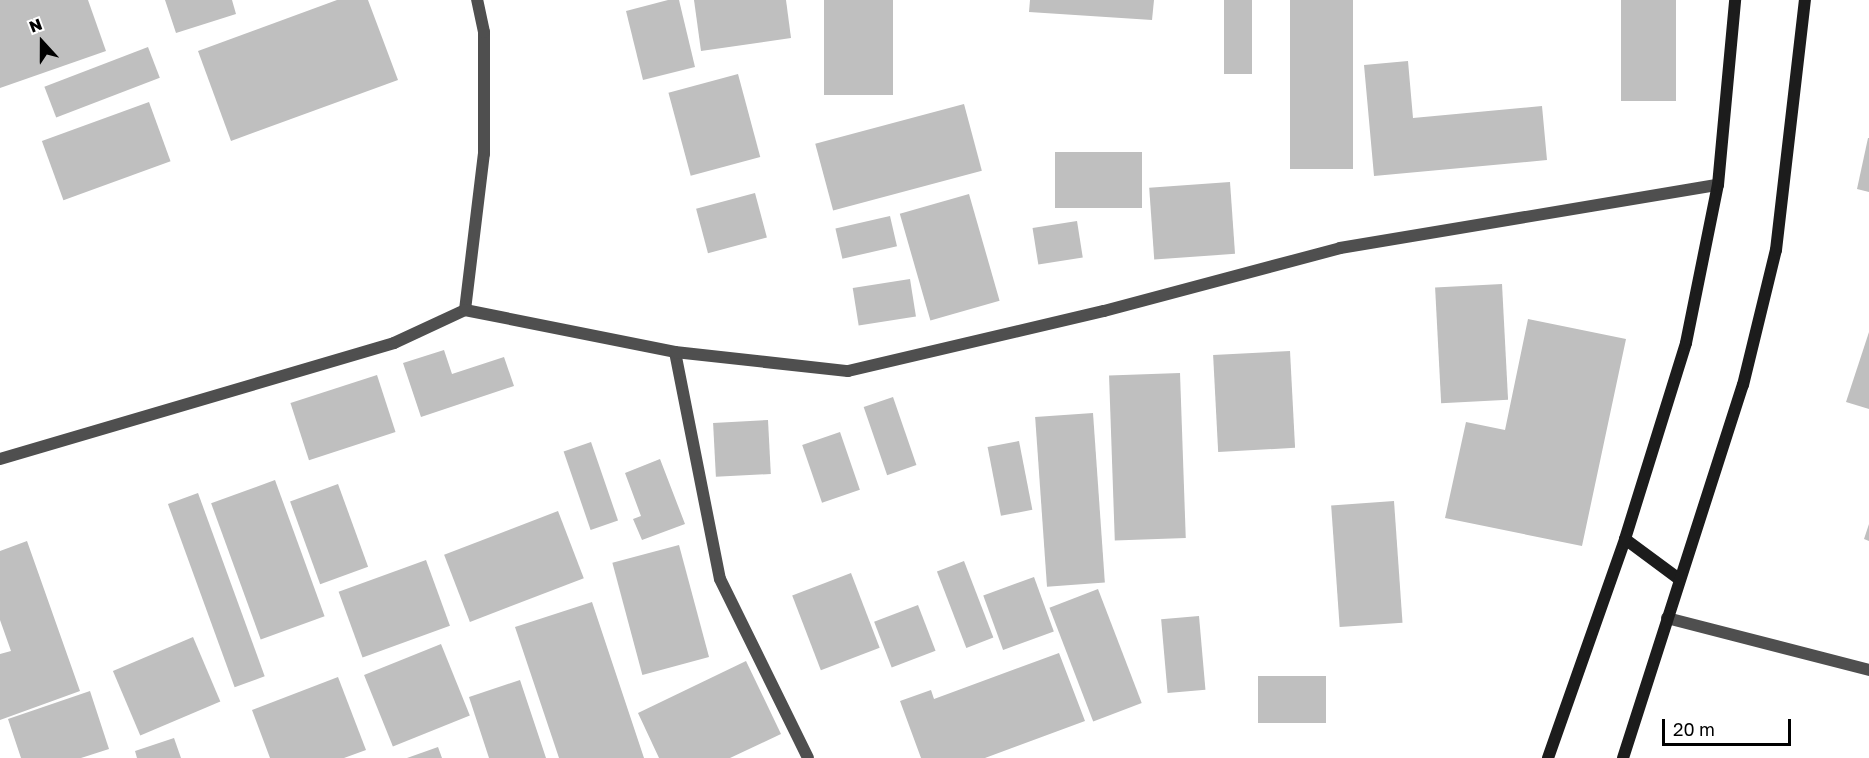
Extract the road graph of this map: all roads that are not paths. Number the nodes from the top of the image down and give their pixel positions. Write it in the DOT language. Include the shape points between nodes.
graph roads {
  1 [pos="477,0"];
  2 [pos="1735,0"];
  3 [pos="1805,0"];
  4 [pos="1718,185"];
  5 [pos="465,310"];
  6 [pos="675,352"];
  7 [pos="0,459"];
  8 [pos="1625,539"];
  9 [pos="1679,579"];
  10 [pos="1667,618"];
  11 [pos="1869,670"];
  12 [pos="808,758"];
  13 [pos="1548,758"];
  14 [pos="1623,758"];
  1 -- 5 [label="street" via="484,32 484,154"];
  2 -- 4 [label="street"];
  3 -- 9 [label="street" via="1776,250 1743,385"];
  4 -- 6 [label="street" via="1340,248 1104,311 848,371"];
  4 -- 8 [label="street" via="1686,343"];
  5 -- 6 [label="street"];
  5 -- 7 [label="street" via="394,343"];
  6 -- 12 [label="street" via="720,579"];
  8 -- 9 [label="street"];
  8 -- 13 [label="street"];
  9 -- 10 [label="street"];
  10 -- 11 [label="street"];
  10 -- 14 [label="street"];
}
